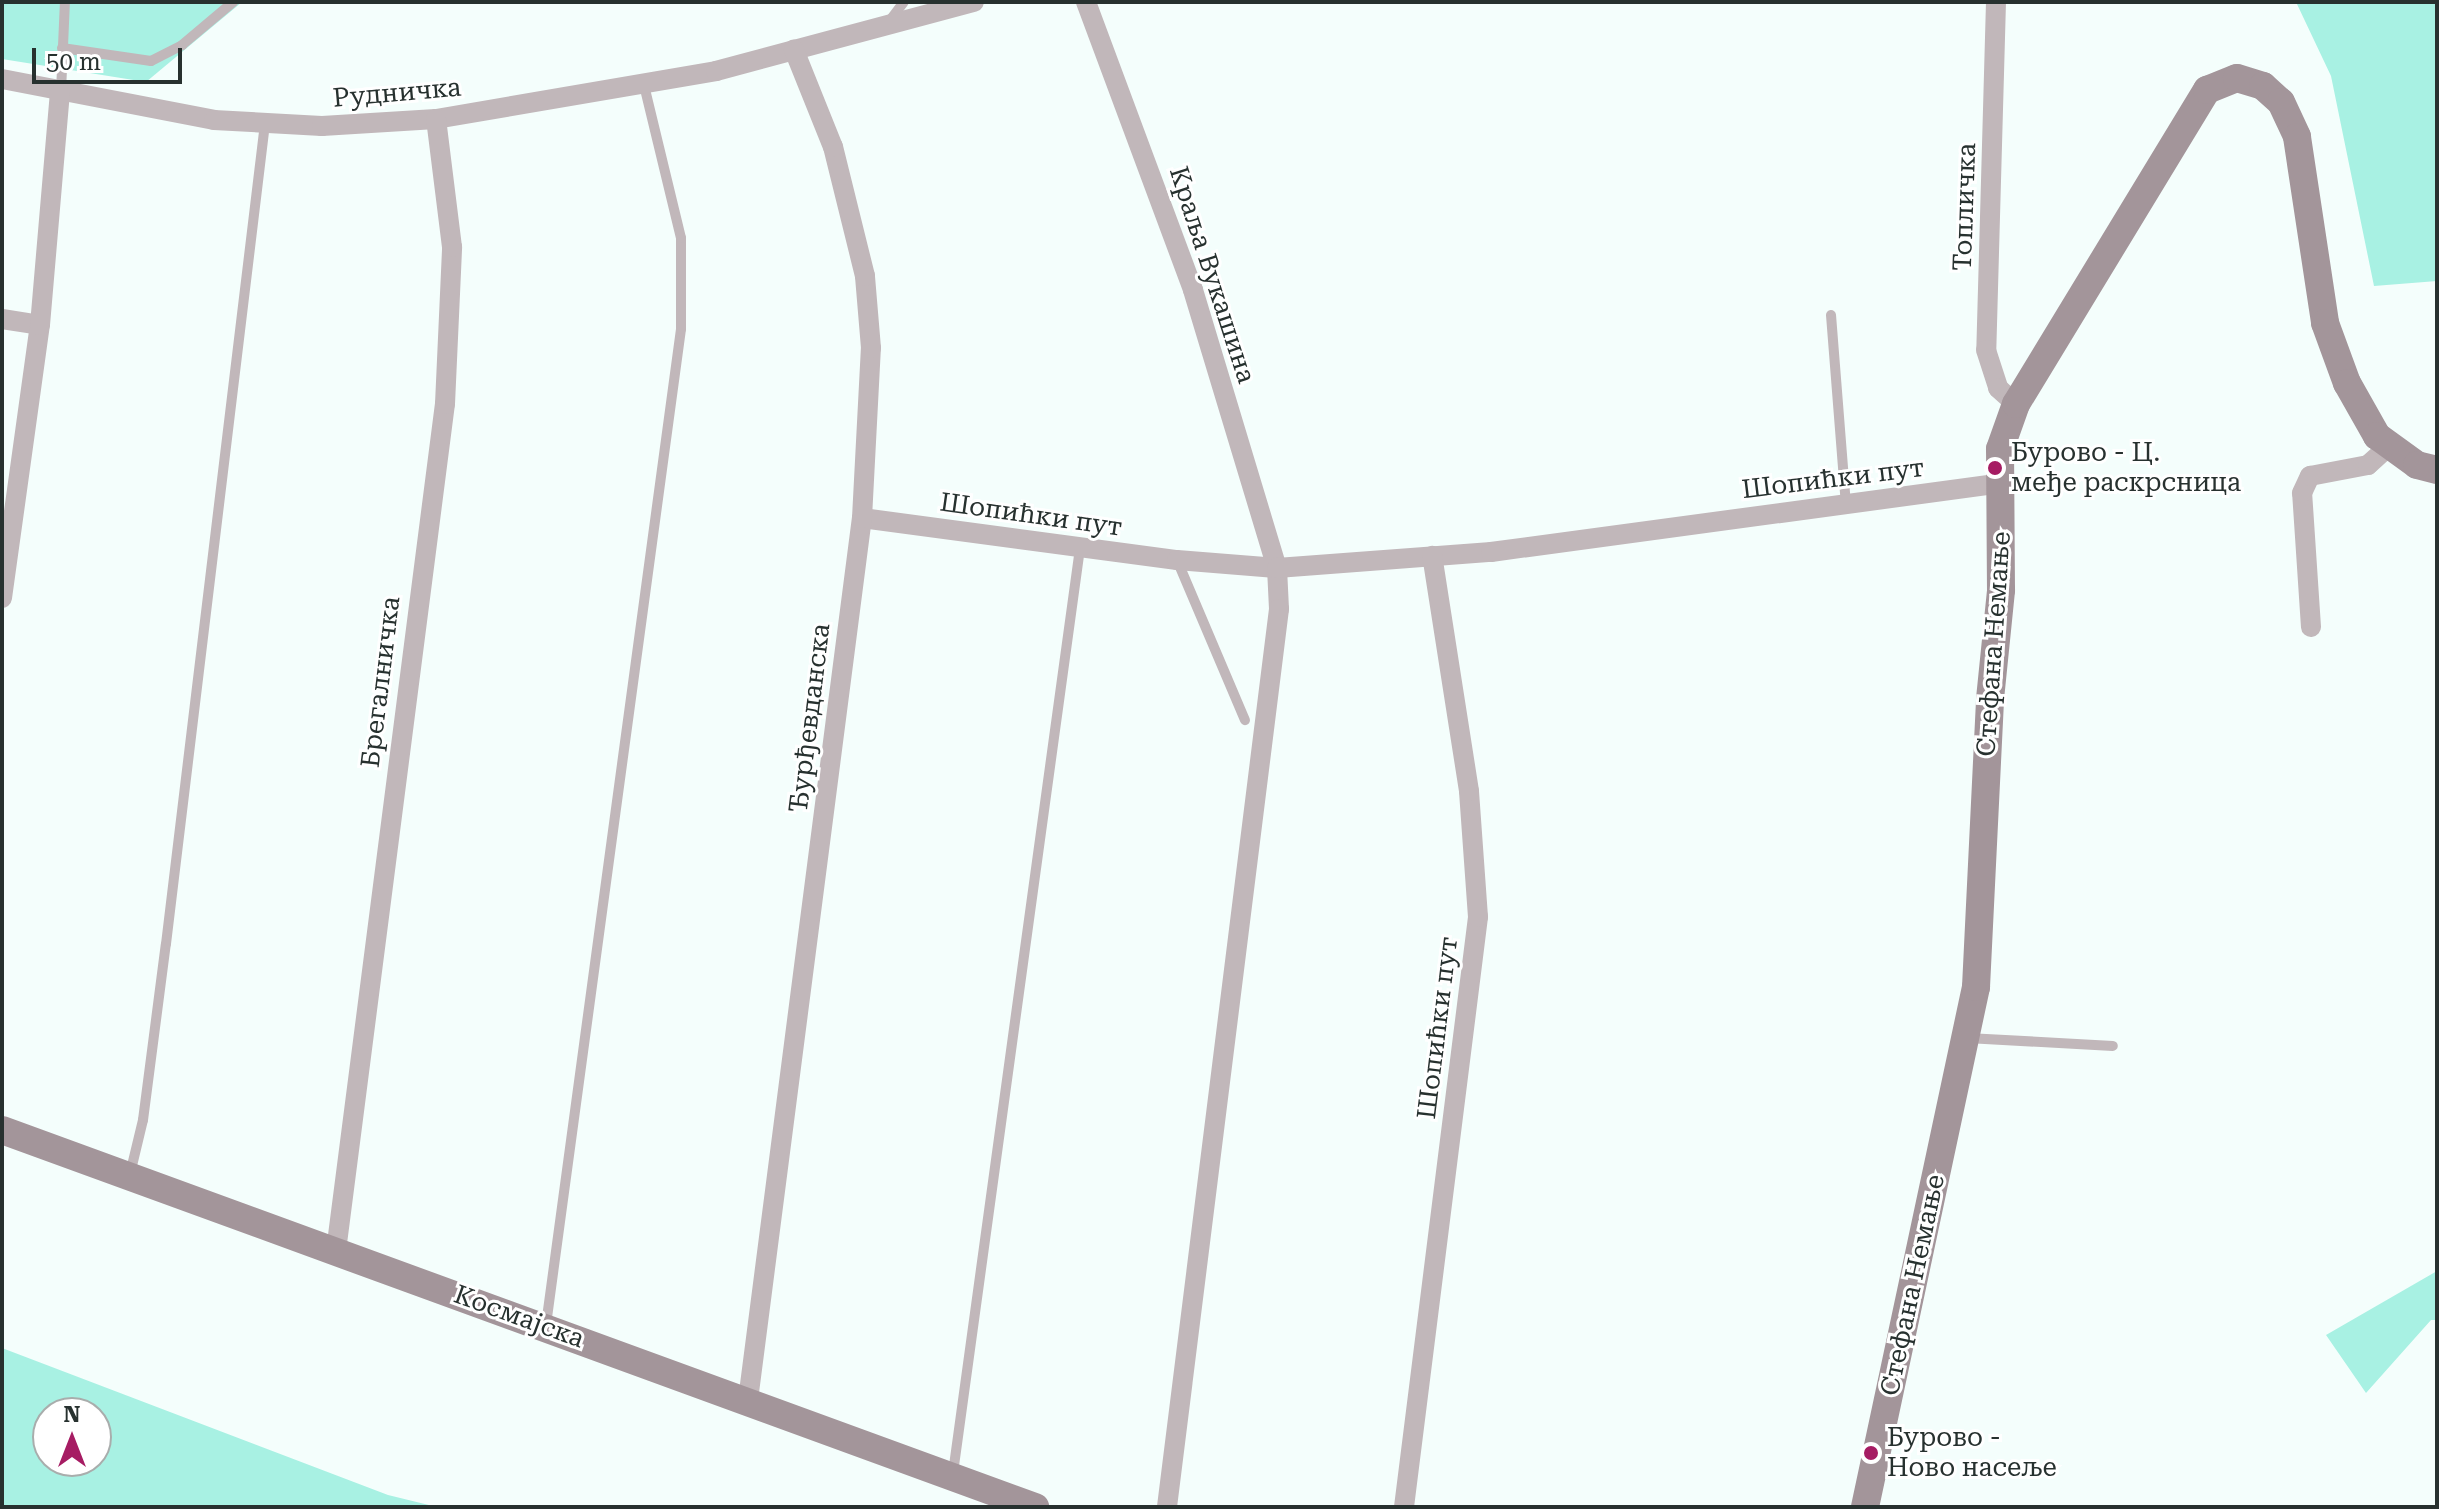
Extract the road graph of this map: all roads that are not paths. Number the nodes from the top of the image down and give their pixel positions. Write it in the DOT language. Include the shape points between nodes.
graph roads {
  1 [pos="65,2"];
  2 [pos="233,2"];
  3 [pos="904,2"];
  4 [pos="974,2"];
  5 [pos="1086,2"];
  6 [pos="1996,2"];
  7 [pos="887,25"];
  8 [pos="62,48"];
  9 [pos="794,50"];
  10 [pos="2,79"];
  11 [pos="644,85"];
  12 [pos="60,94"];
  13 [pos="436,119"];
  14 [pos="265,123"];
  15 [pos="1831,315"];
  16 [pos="2,319"];
  17 [pos="40,325"];
  18 [pos="2016,404"];
  19 [pos="2390,445"];
  20 [pos="2437,470"];
  21 [pos="2003,483"];
  22 [pos="1846,506"];
  23 [pos="862,518"];
  24 [pos="1080,548"];
  25 [pos="1432,556"];
  26 [pos="1177,560"];
  27 [pos="1277,568"];
  28 [pos="2,598"];
  29 [pos="2311,627"];
  30 [pos="1245,720"];
  31 [pos="1966,1038"];
  32 [pos="2113,1046"];
  33 [pos="2,1130"];
  34 [pos="129,1176"];
  35 [pos="336,1251"];
  36 [pos="545,1327"];
  37 [pos="748,1400"];
  38 [pos="952,1475"];
  39 [pos="1035,1507"];
  40 [pos="1167,1507"];
  41 [pos="1404,1507"];
  42 [pos="1865,1507"];
  1 -- 8 [label="lane"];
  2 -- 8 [label="lane" via="182,45 151,61"];
  3 -- 7 [label="lane"];
  4 -- 7 [label="street"];
  5 -- 27 [label="street, Краља Вукашина" via="1193,290"];
  6 -- 18 [label="street, Топличка" via="1986,350 1998,388"];
  7 -- 9 [label="street"];
  8 -- 12 [label="lane"];
  9 -- 11 [label="street, Рудничка"];
  9 -- 23 [label="street, Ђурђевданска" via="833,147 865,276 871,348"];
  10 -- 12 [label="street, Рудничка"];
  11 -- 13 [label="street, Рудничка"];
  11 -- 36 [label="lane" via="681,238 681,329"];
  12 -- 14 [label="street, Рудничка" via="214,120"];
  12 -- 17 [label="street"];
  13 -- 14 [label="street, Рудничка" via="322,126"];
  13 -- 35 [label="street, Брегалничка" via="452,247 445,404"];
  14 -- 34 [label="lane" via="166,944 143,1120"];
  15 -- 22 [label="lane"];
  16 -- 17 [label="street"];
  17 -- 28 [label="street"];
  18 -- 19 [label="street, Стефана Немање" via="2207,90 2237,78 2263,86 2281,102 2297,137 2325,323 2347,383 2377,436"];
  18 -- 21 [label="street, Стефана Немање" via="2000,449"];
  19 -- 20 [label="street, Стефана Немање" via="2417,465"];
  19 -- 29 [label="street" via="2368,465 2310,476 2302,493"];
  21 -- 22 [label="street, Шопићки пут"];
  21 -- 31 [label="street, Стефана Немање" via="1976,987"];
  22 -- 25 [label="street, Шопићки пут"];
  23 -- 24 [label="street, Шопићки пут"];
  23 -- 37 [label="street, Ђурђевданска"];
  24 -- 26 [label="street, Шопићки пут"];
  24 -- 38 [label="lane"];
  25 -- 27 [label="street, Шопићки пут"];
  25 -- 41 [label="street, Шопићки пут" via="1469,791 1478,917"];
  26 -- 27 [label="street, Шопићки пут"];
  26 -- 30 [label="lane"];
  27 -- 40 [label="street, Краља Вукашина" via="1271,694"];
  31 -- 32 [label="lane"];
  31 -- 42 [label="street, Стефана Немање"];
  33 -- 34 [label="street, Космајска"];
  34 -- 35 [label="street, Космајска"];
  35 -- 36 [label="street, Космајска"];
  36 -- 37 [label="street, Космајска"];
  37 -- 38 [label="street, Космајска"];
  38 -- 39 [label="street, Космајска"];
}
